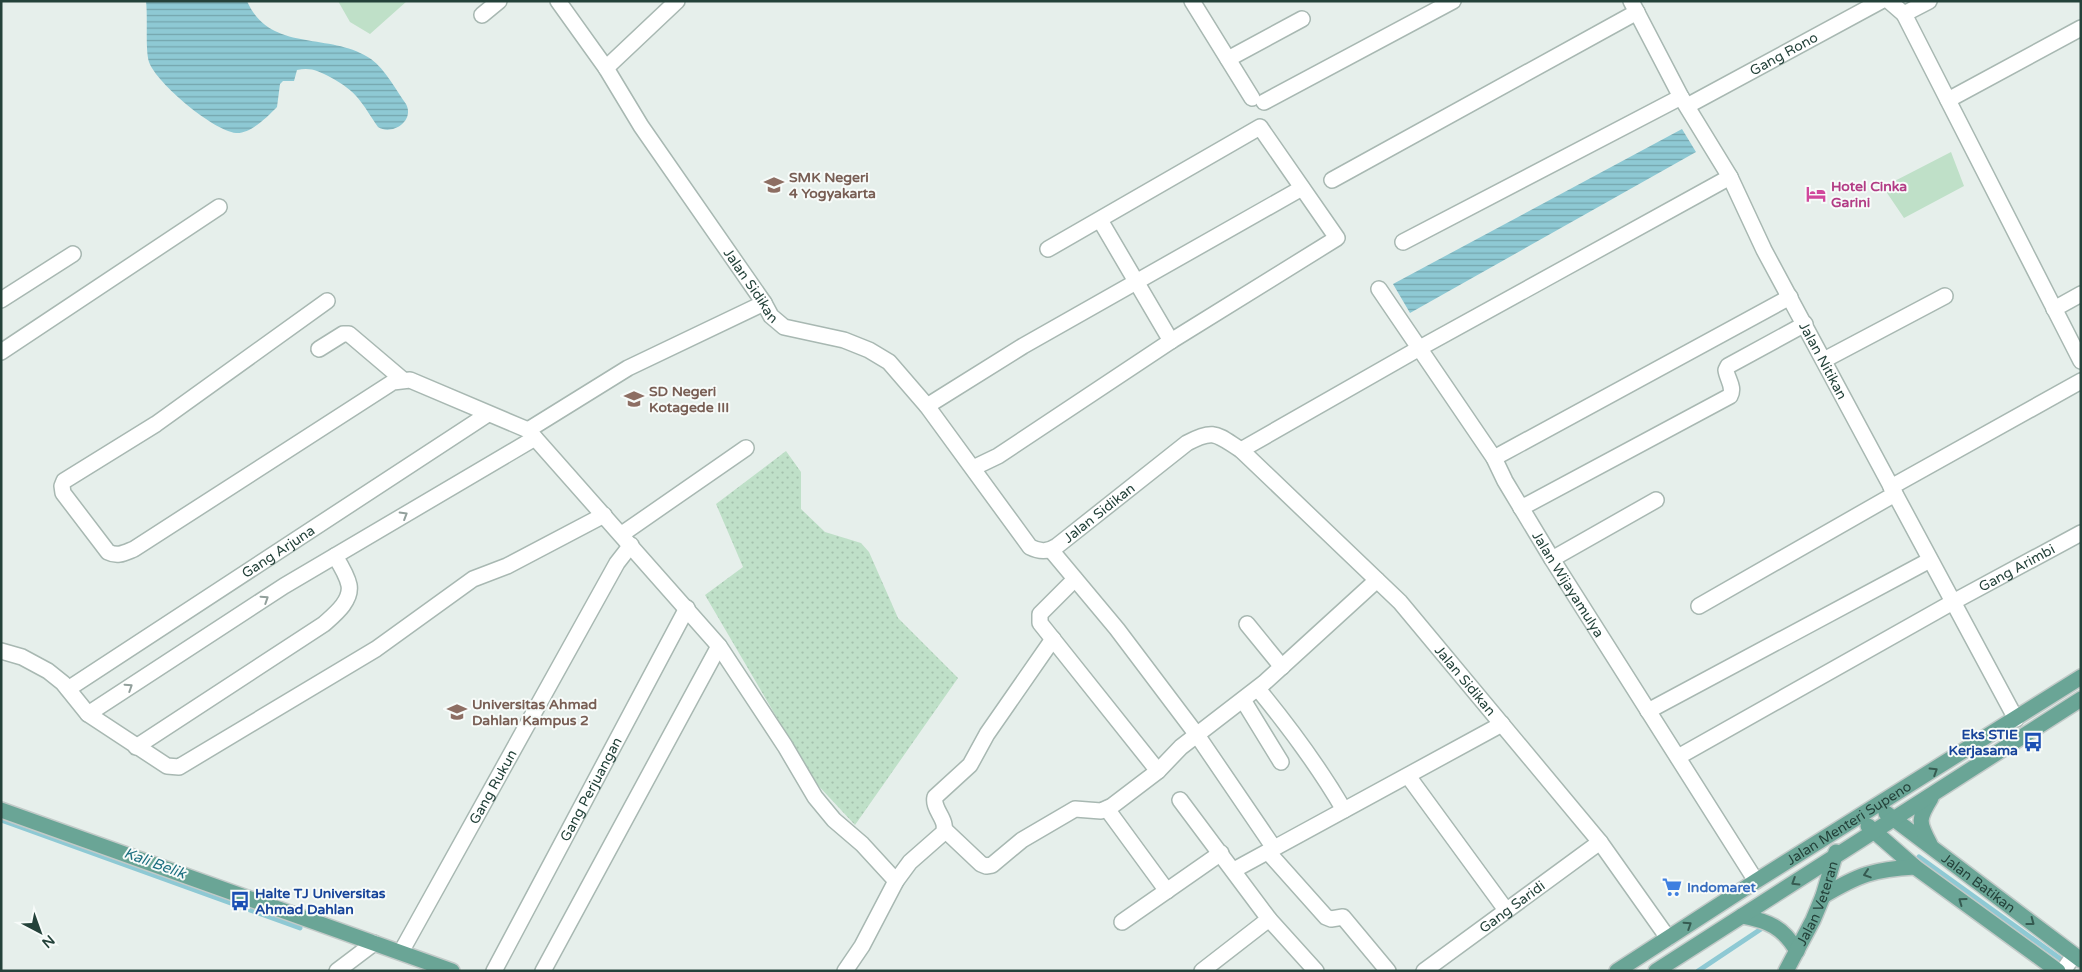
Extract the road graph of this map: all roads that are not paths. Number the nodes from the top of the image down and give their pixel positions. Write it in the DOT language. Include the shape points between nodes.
graph roads {
  1 [pos="499,1"];
  2 [pos="558,1"];
  3 [pos="677,1"];
  4 [pos="1192,1"];
  5 [pos="1452,1"];
  6 [pos="1881,1"];
  7 [pos="1889,1"];
  8 [pos="1929,1"];
  9 [pos="1634,7"];
  10 [pos="1904,14"];
  11 [pos="482,15"];
  12 [pos="1302,18"];
  13 [pos="2081,28"];
  14 [pos="1228,59"];
  15 [pos="606,68"];
  16 [pos="1948,100"];
  17 [pos="1684,101"];
  18 [pos="1730,176"];
  19 [pos="1332,180"];
  20 [pos="1302,188"];
  21 [pos="219,207"];
  22 [pos="1100,220"];
  23 [pos="1403,242"];
  24 [pos="1048,249"];
  25 [pos="72,254"];
  26 [pos="1137,282"];
  27 [pos="1378,289"];
  28 [pos="2081,294"];
  29 [pos="1944,296"];
  30 [pos="1790,297"];
  31 [pos="1,300"];
  32 [pos="327,301"];
  33 [pos="764,303"];
  34 [pos="2054,309"];
  35 [pos="1805,324"];
  36 [pos="1171,340"];
  37 [pos="319,349"];
  38 [pos="1418,349"];
  39 [pos="1,352"];
  40 [pos="1824,360"];
  41 [pos="2081,361"];
  42 [pos="402,379"];
  43 [pos="2081,381"];
  44 [pos="927,406"];
  45 [pos="488,414"];
  46 [pos="531,434"];
  47 [pos="746,448"];
  48 [pos="1241,450"];
  49 [pos="1494,458"];
  50 [pos="974,468"];
  51 [pos="1893,491"];
  52 [pos="1656,500"];
  53 [pos="1521,508"];
  54 [pos="604,515"];
  55 [pos="2081,533"];
  56 [pos="626,539"];
  57 [pos="1051,550"];
  58 [pos="336,556"];
  59 [pos="1552,559"];
  60 [pos="1930,560"];
  61 [pos="1075,579"];
  62 [pos="1376,580"];
  63 [pos="1953,602"];
  64 [pos="1699,606"];
  65 [pos="687,608"];
  66 [pos="1247,624"];
  67 [pos="1053,639"];
  68 [pos="719,646"];
  69 [pos="1,651"];
  70 [pos="1282,668"];
  71 [pos="2081,677"];
  72 [pos="1258,688"];
  73 [pos="68,689"];
  74 [pos="2081,699"];
  75 [pos="1243,700"];
  76 [pos="1648,711"];
  77 [pos="88,714"];
  78 [pos="2016,719"];
  79 [pos="1502,724"];
  80 [pos="1197,735"];
  81 [pos="136,746"];
  82 [pos="1678,757"];
  83 [pos="1282,762"];
  84 [pos="1158,771"];
  85 [pos="1408,776"];
  86 [pos="1933,794"];
  87 [pos="1180,800"];
  88 [pos="1878,806"];
  89 [pos="1107,809"];
  90 [pos="1,810"];
  91 [pos="1344,810"];
  92 [pos="1860,818"];
  93 [pos="1894,820"];
  94 [pos="945,830"];
  95 [pos="1874,832"];
  96 [pos="1835,833"];
  97 [pos="1600,842"];
  98 [pos="1932,849"];
  99 [pos="1271,850"];
  100 [pos="1221,853"];
  101 [pos="1836,856"];
  102 [pos="1915,867"];
  103 [pos="1234,870"];
  104 [pos="896,881"];
  105 [pos="1756,881"];
  106 [pos="1167,891"];
  107 [pos="1823,896"];
  108 [pos="1506,910"];
  109 [pos="1742,916"];
  110 [pos="1269,919"];
  111 [pos="1122,922"];
  112 [pos="1668,938"];
  113 [pos="374,943"];
  114 [pos="1797,951"];
  115 [pos="401,952"];
  116 [pos="2078,957"];
  117 [pos="448,970"];
  118 [pos="338,971"];
  119 [pos="494,971"];
  120 [pos="543,971"];
  121 [pos="845,971"];
  122 [pos="1202,971"];
  123 [pos="1316,971"];
  124 [pos="1388,971"];
  125 [pos="1424,971"];
  126 [pos="1617,971"];
  127 [pos="1656,971"];
  128 [pos="1786,971"];
  129 [pos="2058,971"];
  130 [pos="2063,971"];
  1 -- 11 [label="street"];
  2 -- 15 [label="street, Jalan Sidikan"];
  3 -- 15 [label="street"];
  4 -- 14 [label="street"];
  5 -- 14 [label="street" via="1258,100"];
  6 -- 17 [label="street, Gang Rono"];
  7 -- 10 [label="street"];
  8 -- 10 [label="street"];
  9 -- 17 [label="street, Jalan Nitikan"];
  9 -- 19 [label="street"];
  10 -- 16 [label="street"];
  12 -- 14 [label="street"];
  13 -- 16 [label="street"];
  15 -- 33 [label="street, Jalan Sidikan" via="641,126"];
  16 -- 34 [label="street"];
  17 -- 18 [label="street, Jalan Nitikan"];
  17 -- 23 [label="street, Gang Rono"];
  18 -- 30 [label="street, Jalan Nitikan"];
  18 -- 38 [label="street"];
  20 -- 22 [label="street" via="1260,127"];
  20 -- 26 [label="street"];
  20 -- 36 [label="street" via="1337,238"];
  21 -- 39 [label="street"];
  22 -- 24 [label="street"];
  22 -- 26 [label="street"];
  25 -- 31 [label="street"];
  26 -- 36 [label="street"];
  26 -- 44 [label="street"];
  27 -- 38 [label="street, Jalan Wijayamulya"];
  28 -- 34 [label="street"];
  29 -- 40 [label="street"];
  30 -- 35 [label="street, Jalan Nitikan"];
  30 -- 49 [label="street"];
  32 -- 42 [label="street" via="156,424 64,481 62,493 108,552 114,555 134,549"];
  33 -- 44 [label="street, Jalan Sidikan" via="771,316 784,327 844,340 889,362"];
  33 -- 46 [label="street" via="628,368"];
  34 -- 41 [label="street"];
  35 -- 40 [label="street, Jalan Nitikan"];
  35 -- 53 [label="street" via="1728,366 1726,376 1732,388 1730,396"];
  36 -- 50 [label="street" via="1023,440"];
  37 -- 42 [label="street" via="343,334 349,334"];
  38 -- 48 [label="street"];
  38 -- 49 [label="street, Jalan Wijayamulya"];
  40 -- 51 [label="street, Jalan Nitikan"];
  42 -- 45 [label="street" via="444,393"];
  43 -- 51 [label="street"];
  44 -- 50 [label="street, Jalan Sidikan"];
  45 -- 46 [label="street"];
  45 -- 73 [label="street, Gang Arjuna"];
  46 -- 54 [label="street"];
  58 -- 46 [label="street, one-way"];
  47 -- 56 [label="street, Gang Rukun"];
  48 -- 57 [label="street, Jalan Sidikan" via="1216,435 1200,436"];
  48 -- 62 [label="street, Jalan Sidikan"];
  49 -- 53 [label="street, Jalan Wijayamulya"];
  50 -- 57 [label="street, Jalan Sidikan" via="1030,547"];
  51 -- 60 [label="street, Jalan Nitikan"];
  51 -- 64 [label="street"];
  52 -- 59 [label="street"];
  53 -- 59 [label="street, Jalan Wijayamulya"];
  54 -- 56 [label="street"];
  54 -- 81 [label="street" via="507,566 473,579 376,649 179,768 167,766"];
  55 -- 63 [label="street, Gang Arimbi"];
  56 -- 65 [label="street"];
  56 -- 115 [label="street, Gang Rukun" via="617,563"];
  57 -- 61 [label="street"];
  77 -- 58 [label="street, one-way" via="284,586"];
  58 -- 81 [label="street" via="349,584 337,613"];
  59 -- 76 [label="street, Jalan Wijayamulya"];
  60 -- 63 [label="street, Jalan Nitikan"];
  60 -- 76 [label="street"];
  61 -- 67 [label="street" via="1040,614 1040,623"];
  61 -- 80 [label="street"];
  62 -- 70 [label="street"];
  62 -- 79 [label="street, Jalan Sidikan" via="1400,602"];
  63 -- 78 [label="street, Jalan Nitikan"];
  63 -- 82 [label="street, Gang Arimbi"];
  65 -- 68 [label="street"];
  65 -- 119 [label="street, Gang Perjuangan"];
  66 -- 70 [label="street"];
  67 -- 84 [label="street"];
  67 -- 94 [label="street" via="987,734 970,765 935,797 934,803"];
  68 -- 104 [label="street" via="815,797"];
  68 -- 120 [label="street"];
  69 -- 73 [label="street" via="22,657 48,671"];
  70 -- 72 [label="street"];
  71 -- 78 [label="main road, Jalan Menteri Supeno"];
  72 -- 75 [label="street"];
  72 -- 91 [label="street" via="1322,771"];
  73 -- 77 [label="street"];
  74 -- 86 [label="main road, Jalan Menteri Supeno"];
  75 -- 80 [label="street"];
  75 -- 83 [label="street"];
  76 -- 82 [label="street, Jalan Wijayamulya"];
  77 -- 81 [label="street"];
  88 -- 78 [label="main road, Jalan Menteri Supeno, one-way"];
  79 -- 85 [label="street"];
  79 -- 97 [label="street, Jalan Sidikan"];
  80 -- 84 [label="street"];
  80 -- 99 [label="street"];
  82 -- 105 [label="street, Jalan Wijayamulya"];
  84 -- 89 [label="street"];
  85 -- 91 [label="street"];
  85 -- 108 [label="street"];
  86 -- 93 [label="main road, Jalan Menteri Supeno"];
  86 -- 98 [label="main road" via="1920,814 1920,827"];
  87 -- 100 [label="street"];
  88 -- 92 [label="main road, Jalan Menteri Supeno"];
  88 -- 93 [label="main road, Jalan Batikan"];
  89 -- 94 [label="street" via="1076,809 1022,840 995,862 980,864"];
  89 -- 106 [label="street"];
  90 -- 113 [label="main road"];
  91 -- 99 [label="street"];
  92 -- 95 [label="main road, Jalan Batikan"];
  92 -- 96 [label="main road, Jalan Menteri Supeno"];
  93 -- 95 [label="main road, Jalan Menteri Supeno"];
  93 -- 98 [label="main road, Jalan Batikan"];
  94 -- 104 [label="street" via="910,862"];
  95 -- 101 [label="main road, Jalan Menteri Supeno"];
  95 -- 102 [label="main road, Jalan Batikan"];
  96 -- 101 [label="main road, Jalan Veteran"];
  96 -- 105 [label="main road, Jalan Menteri Supeno"];
  97 -- 108 [label="street, Gang Saridi"];
  97 -- 112 [label="street, Jalan Sidikan"];
  98 -- 116 [label="main road, Jalan Batikan, one-way"];
  99 -- 103 [label="street"];
  99 -- 124 [label="street" via="1326,917 1343,917"];
  100 -- 103 [label="street"];
  100 -- 106 [label="street"];
  101 -- 107 [label="main road, Jalan Veteran"];
  101 -- 109 [label="main road, Jalan Menteri Supeno, one-way"];
  102 -- 107 [label="main road, one-way" via="1882,869 1851,879"];
  129 -- 102 [label="main road, Jalan Batikan, one-way"];
  103 -- 110 [label="street"];
  104 -- 121 [label="street"];
  112 -- 105 [label="main road, Jalan Menteri Supeno, one-way"];
  106 -- 111 [label="street"];
  107 -- 114 [label="main road, Jalan Veteran"];
  108 -- 125 [label="street, Gang Saridi"];
  109 -- 114 [label="main road" via="1763,920 1783,931"];
  109 -- 127 [label="main road, Jalan Menteri Supeno"];
  110 -- 122 [label="street"];
  110 -- 123 [label="street"];
  112 -- 126 [label="main road, Jalan Menteri Supeno"];
  113 -- 115 [label="main road"];
  113 -- 118 [label="street"];
  114 -- 128 [label="main road, Jalan Veteran"];
  115 -- 117 [label="main road"];
  116 -- 130 [label="street"];
}
